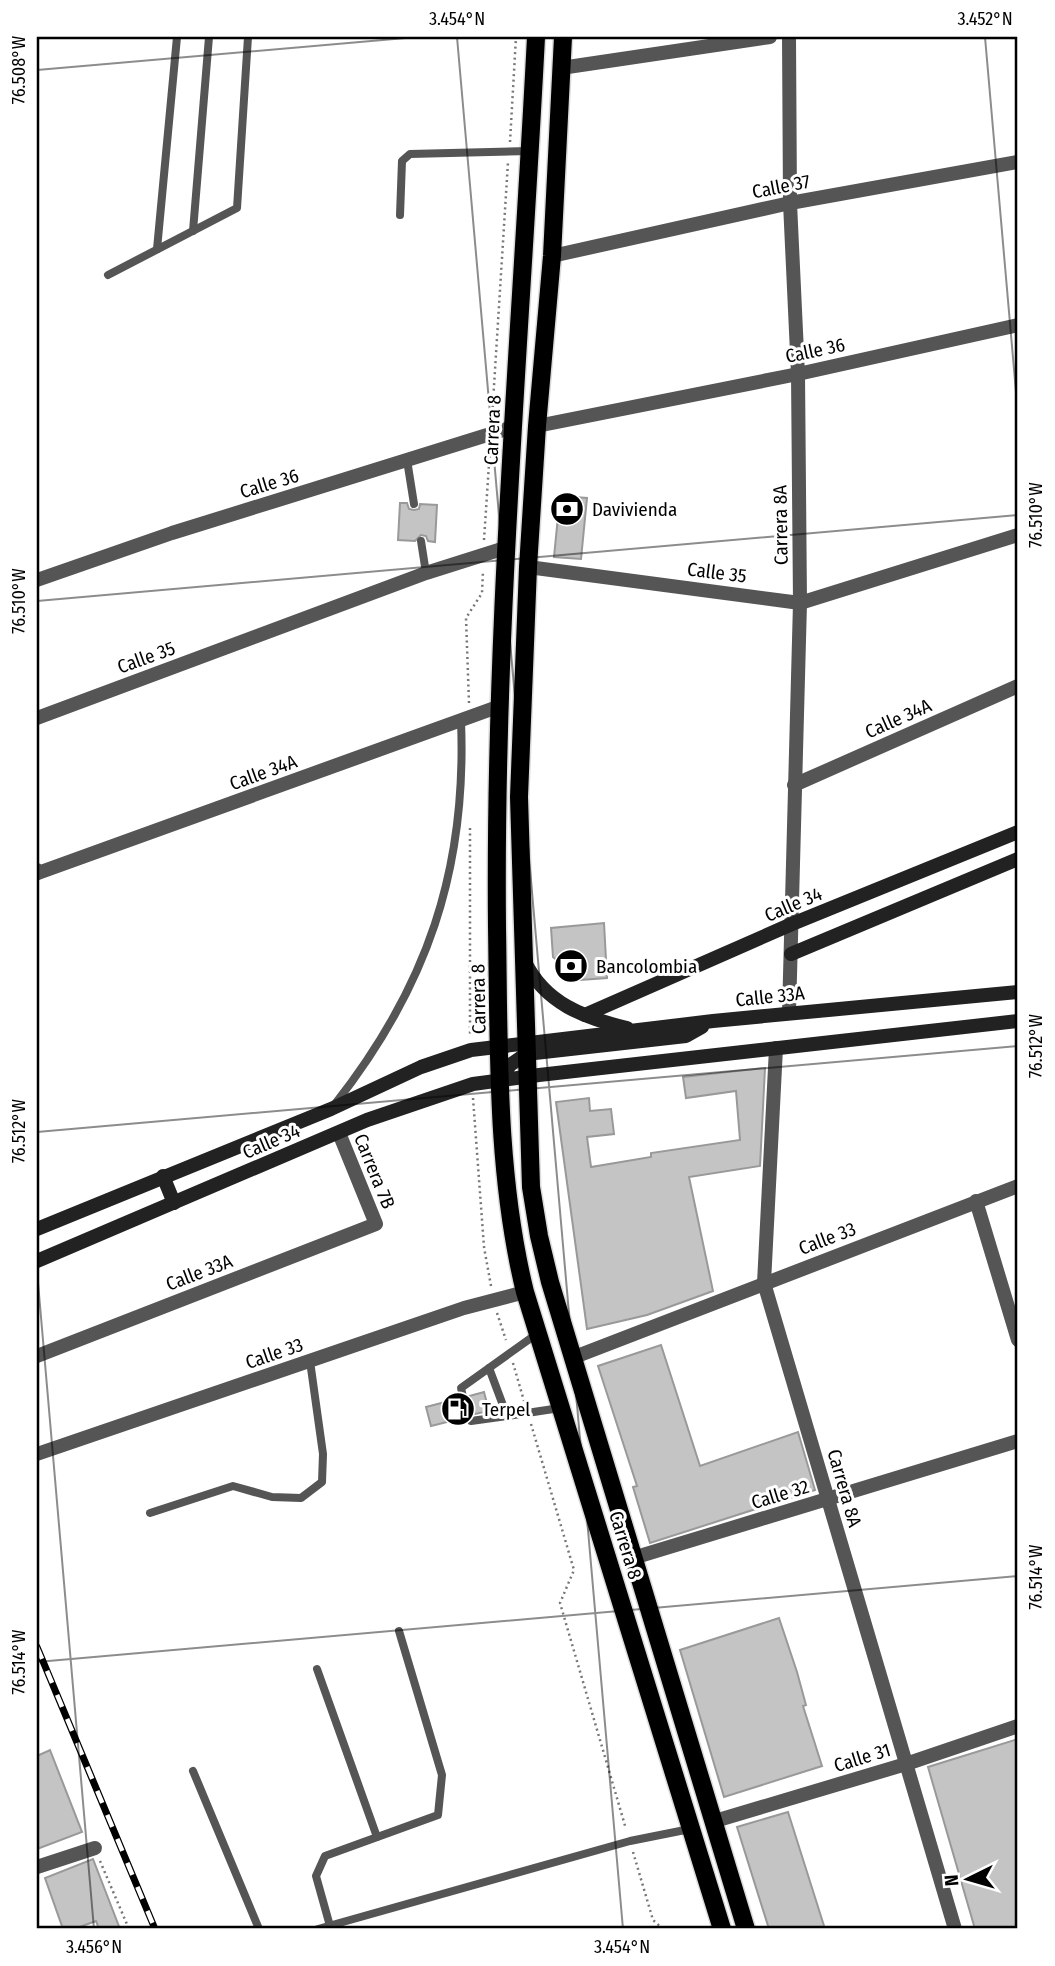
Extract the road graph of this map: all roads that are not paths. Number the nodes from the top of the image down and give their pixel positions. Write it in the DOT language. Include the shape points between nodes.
graph roads {
  1 [pos="177,37"];
  2 [pos="209,37"];
  3 [pos="248,37"];
  4 [pos="536,37"];
  5 [pos="563,37"];
  6 [pos="770,37"];
  7 [pos="789,37"];
  8 [pos="561,68"];
  9 [pos="529,151"];
  10 [pos="1018,163"];
  11 [pos="790,203"];
  12 [pos="400,215"];
  13 [pos="194,231"];
  14 [pos="157,250"];
  15 [pos="552,256"];
  16 [pos="108,275"];
  17 [pos="1018,325"];
  18 [pos="798,374"];
  19 [pos="537,426"];
  20 [pos="513,427"];
  21 [pos="407,460"];
  22 [pos="414,503"];
  23 [pos="1018,535"];
  24 [pos="421,541"];
  25 [pos="505,548"];
  26 [pos="528,567"];
  27 [pos="426,573"];
  28 [pos="37,580"];
  29 [pos="800,603"];
  30 [pos="1018,686"];
  31 [pos="500,706"];
  32 [pos="37,718"];
  33 [pos="461,721"];
  34 [pos="794,785"];
  35 [pos="1018,832"];
  36 [pos="1018,859"];
  37 [pos="37,872"];
  38 [pos="792,924"];
  39 [pos="791,954"];
  40 [pos="523,958"];
  41 [pos="1018,992"];
  42 [pos="789,1013"];
  43 [pos="584,1015"];
  44 [pos="713,1021"];
  45 [pos="1018,1021"];
  46 [pos="637,1031"];
  47 [pos="500,1048"];
  48 [pos="776,1048"];
  49 [pos="526,1049"];
  50 [pos="526,1076"];
  51 [pos="501,1079"];
  52 [pos="331,1109"];
  53 [pos="339,1133"];
  54 [pos="163,1176"];
  55 [pos="1018,1186"];
  56 [pos="976,1201"];
  57 [pos="174,1203"];
  58 [pos="376,1224"];
  59 [pos="37,1229"];
  60 [pos="37,1261"];
  61 [pos="764,1283"];
  62 [pos="524,1292"];
  63 [pos="538,1333"];
  64 [pos="1018,1340"];
  65 [pos="37,1356"];
  66 [pos="572,1358"];
  67 [pos="310,1361"];
  68 [pos="489,1368"];
  69 [pos="463,1397"];
  70 [pos="561,1407"];
  71 [pos="469,1416"];
  72 [pos="507,1416"];
  73 [pos="1018,1441"];
  74 [pos="37,1454"];
  75 [pos="828,1500"];
  76 [pos="150,1513"];
  77 [pos="633,1558"];
  78 [pos="399,1631"];
  79 [pos="317,1669"];
  80 [pos="1018,1726"];
  81 [pos="906,1764"];
  82 [pos="193,1771"];
  83 [pos="715,1821"];
  84 [pos="691,1829"];
  85 [pos="377,1837"];
  86 [pos="95,1848"];
  87 [pos="37,1867"];
  88 [pos="330,1926"];
  89 [pos="259,1929"];
  90 [pos="318,1929"];
  91 [pos="722,1929"];
  92 [pos="746,1929"];
  93 [pos="955,1929"];
  1 -- 14 [label="lane"];
  2 -- 13 [label="lane"];
  3 -- 13 [label="lane" via="237,208"];
  4 -- 9 [label="main road, Carrera 8"];
  5 -- 8 [label="main road, Carrera 8"];
  6 -- 8 [label="street"];
  7 -- 11 [label="street, Carrera 8A"];
  8 -- 15 [label="main road, Carrera 8"];
  9 -- 12 [label="lane" via="410,154 402,161"];
  9 -- 20 [label="main road, Carrera 8"];
  10 -- 11 [label="street, Calle 37"];
  11 -- 15 [label="street, Calle 37"];
  11 -- 18 [label="street, Carrera 8A"];
  13 -- 14 [label="lane"];
  14 -- 16 [label="lane"];
  15 -- 19 [label="main road, Carrera 8"];
  17 -- 18 [label="street, Calle 36"];
  18 -- 19 [label="street, Calle 36"];
  18 -- 29 [label="street, Carrera 8A"];
  19 -- 26 [label="main road, Carrera 8"];
  20 -- 21 [label="street, Calle 36"];
  20 -- 25 [label="main road, Carrera 8"];
  21 -- 22 [label="lane"];
  21 -- 28 [label="street, Calle 36"];
  23 -- 29 [label="street, Calle 35"];
  24 -- 27 [label="lane"];
  25 -- 27 [label="street, Calle 35"];
  25 -- 31 [label="main road, Carrera 8"];
  26 -- 29 [label="street, Calle 35"];
  26 -- 40 [label="main road, Carrera 8" via="519,797"];
  27 -- 32 [label="street, Calle 35"];
  29 -- 34 [label="street, Carrera 8A"];
  30 -- 34 [label="street, Calle 34A"];
  31 -- 33 [label="street, Calle 34A"];
  31 -- 47 [label="main road, Carrera 8" via="496,799"];
  33 -- 37 [label="street, Calle 34A"];
  33 -- 52 [label="lane" via="456,835 434,929 394,1018"];
  34 -- 38 [label="street, Carrera 8A"];
  35 -- 38 [label="main road, Calle 34"];
  36 -- 39 [label="main road"];
  38 -- 39 [label="street, Carrera 8A"];
  38 -- 43 [label="main road, Calle 34"];
  39 -- 42 [label="street, Carrera 8A"];
  40 -- 43 [label="main road" via="531,976 548,994"];
  40 -- 49 [label="main road, Carrera 8"];
  41 -- 42 [label="main road, Calle 33A"];
  42 -- 44 [label="main road, Calle 33A"];
  43 -- 46 [label="main road"];
  44 -- 46 [label="main road, Calle 33A"];
  44 -- 49 [label="main road" via="686,1035"];
  45 -- 48 [label="main road"];
  46 -- 49 [label="main road, Calle 33A"];
  47 -- 49 [label="main road, Calle 34"];
  47 -- 51 [label="main road, Carrera 8"];
  47 -- 52 [label="main road, Calle 34" via="471,1050 421,1067"];
  48 -- 50 [label="main road"];
  48 -- 61 [label="street, Carrera 8A"];
  49 -- 50 [label="main road, Carrera 8"];
  49 -- 51 [label="main road"];
  50 -- 51 [label="main road, Calle 34"];
  50 -- 66 [label="main road, Carrera 8" via="531,1187 539,1236"];
  51 -- 53 [label="main road, Calle 34" via="431,1097"];
  51 -- 62 [label="main road, Carrera 8" via="511,1229"];
  52 -- 54 [label="main road, Calle 34"];
  53 -- 57 [label="main road, Calle 34"];
  53 -- 58 [label="street, Carrera 7B"];
  54 -- 57 [label="main road"];
  54 -- 59 [label="main road, Calle 34"];
  55 -- 56 [label="street, Calle 33"];
  56 -- 61 [label="street, Calle 33"];
  56 -- 64 [label="street"];
  57 -- 60 [label="main road, Calle 34"];
  58 -- 65 [label="street, Calle 33A"];
  61 -- 66 [label="street, Calle 33"];
  61 -- 75 [label="street, Carrera 8A"];
  62 -- 63 [label="main road, Carrera 8"];
  62 -- 67 [label="street, Calle 33"];
  63 -- 68 [label="lane"];
  63 -- 70 [label="main road, Carrera 8"];
  66 -- 77 [label="main road, Carrera 8"];
  67 -- 74 [label="street, Calle 33"];
  67 -- 76 [label="lane" via="323,1454 322,1482 301,1498 272,1497 233,1486"];
  68 -- 69 [label="lane" via="461,1388"];
  68 -- 72 [label="lane"];
  70 -- 72 [label="lane"];
  70 -- 84 [label="main road, Carrera 8"];
  71 -- 72 [label="lane" via="471,1421"];
  73 -- 75 [label="street, Calle 32"];
  75 -- 77 [label="street, Calle 32"];
  75 -- 81 [label="street, Carrera 8A"];
  77 -- 83 [label="main road, Carrera 8"];
  78 -- 85 [label="lane" via="442,1775 441,1788 438,1815"];
  79 -- 85 [label="lane"];
  80 -- 81 [label="street, Calle 31"];
  81 -- 83 [label="street, Calle 31"];
  81 -- 93 [label="street, Carrera 8A"];
  82 -- 89 [label="lane"];
  83 -- 92 [label="main road, Carrera 8"];
  84 -- 88 [label="lane" via="630,1841"];
  84 -- 91 [label="main road, Carrera 8"];
  85 -- 88 [label="lane" via="325,1856 316,1877"];
  86 -- 87 [label="street"];
  88 -- 90 [label="lane"];
}
